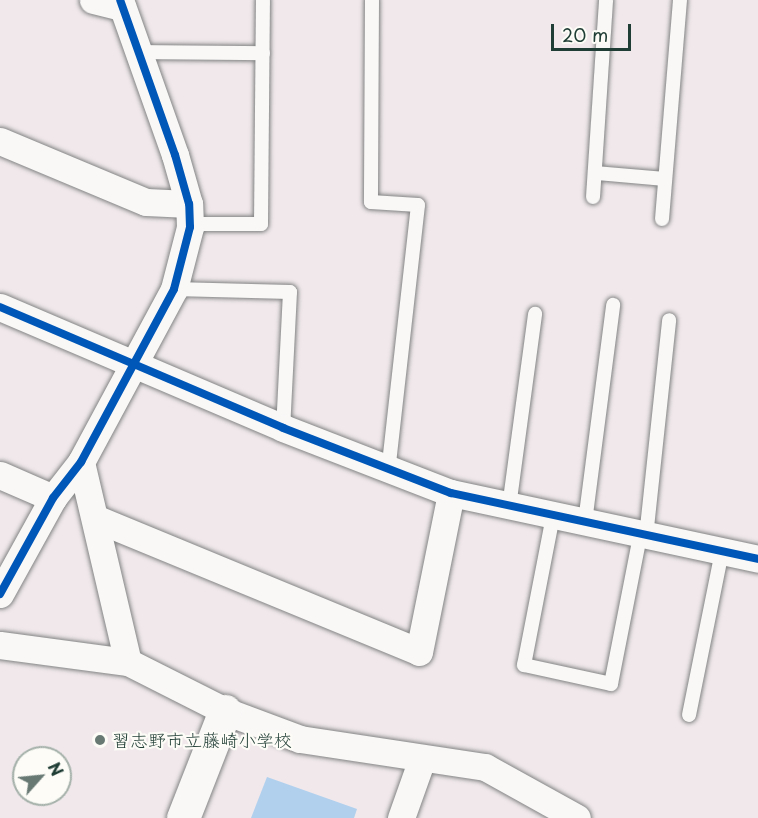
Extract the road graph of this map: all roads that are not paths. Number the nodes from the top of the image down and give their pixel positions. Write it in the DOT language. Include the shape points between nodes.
graph roads {
  1 [pos="93,0"];
  2 [pos="263,0"];
  3 [pos="372,0"];
  4 [pos="606,0"];
  5 [pos="680,0"];
  6 [pos="121,4"];
  7 [pos="141,52"];
  8 [pos="263,53"];
  9 [pos="0,141"];
  10 [pos="596,173"];
  11 [pos="664,179"];
  12 [pos="593,197"];
  13 [pos="190,214"];
  14 [pos="662,219"];
  15 [pos="174,289"];
  16 [pos="613,305"];
  17 [pos="0,307"];
  18 [pos="535,314"];
  19 [pos="669,320"];
  20 [pos="133,365"];
  21 [pos="283,428"];
  22 [pos="81,462"];
  23 [pos="388,471"];
  24 [pos="0,475"];
  25 [pos="451,493"];
  26 [pos="53,498"];
  27 [pos="509,507"];
  28 [pos="553,516"];
  29 [pos="97,519"];
  30 [pos="585,522"];
  31 [pos="643,536"];
  32 [pos="722,551"];
  33 [pos="758,559"];
  34 [pos="0,594"];
  35 [pos="0,645"];
  36 [pos="128,662"];
  37 [pos="225,711"];
  38 [pos="689,715"];
  39 [pos="422,759"];
  40 [pos="183,818"];
  41 [pos="401,818"];
  42 [pos="577,818"];
  1 -- 6 [label="street"];
  2 -- 8 [label="lane"];
  3 -- 23 [label="lane" via="371,202 418,205"];
  4 -- 10 [label="lane"];
  5 -- 11 [label="lane"];
  6 -- 7 [label="street"];
  7 -- 8 [label="lane"];
  7 -- 13 [label="street"];
  8 -- 13 [label="lane" via="261,225"];
  9 -- 13 [label="street" via="147,202"];
  10 -- 11 [label="lane"];
  10 -- 12 [label="lane"];
  11 -- 14 [label="lane"];
  13 -- 15 [label="street"];
  15 -- 20 [label="street"];
  15 -- 21 [label="lane" via="290,292"];
  16 -- 30 [label="lane"];
  17 -- 20 [label="street"];
  18 -- 27 [label="lane"];
  19 -- 31 [label="lane"];
  20 -- 21 [label="street"];
  20 -- 22 [label="street"];
  21 -- 23 [label="street"];
  22 -- 26 [label="street"];
  22 -- 29 [label="street"];
  23 -- 25 [label="street"];
  24 -- 26 [label="street"];
  25 -- 27 [label="street"];
  25 -- 29 [label="street" via="419,652"];
  26 -- 34 [label="street"];
  27 -- 28 [label="street"];
  28 -- 30 [label="street"];
  28 -- 31 [label="lane" via="524,665 611,684"];
  29 -- 36 [label="street"];
  30 -- 31 [label="street"];
  31 -- 32 [label="street"];
  32 -- 33 [label="street"];
  32 -- 38 [label="lane"];
  35 -- 36 [label="street"];
  36 -- 37 [label="street"];
  37 -- 39 [label="street" via="300,739"];
  37 -- 40 [label="street"];
  39 -- 41 [label="street"];
  39 -- 42 [label="street" via="485,767"];
}
